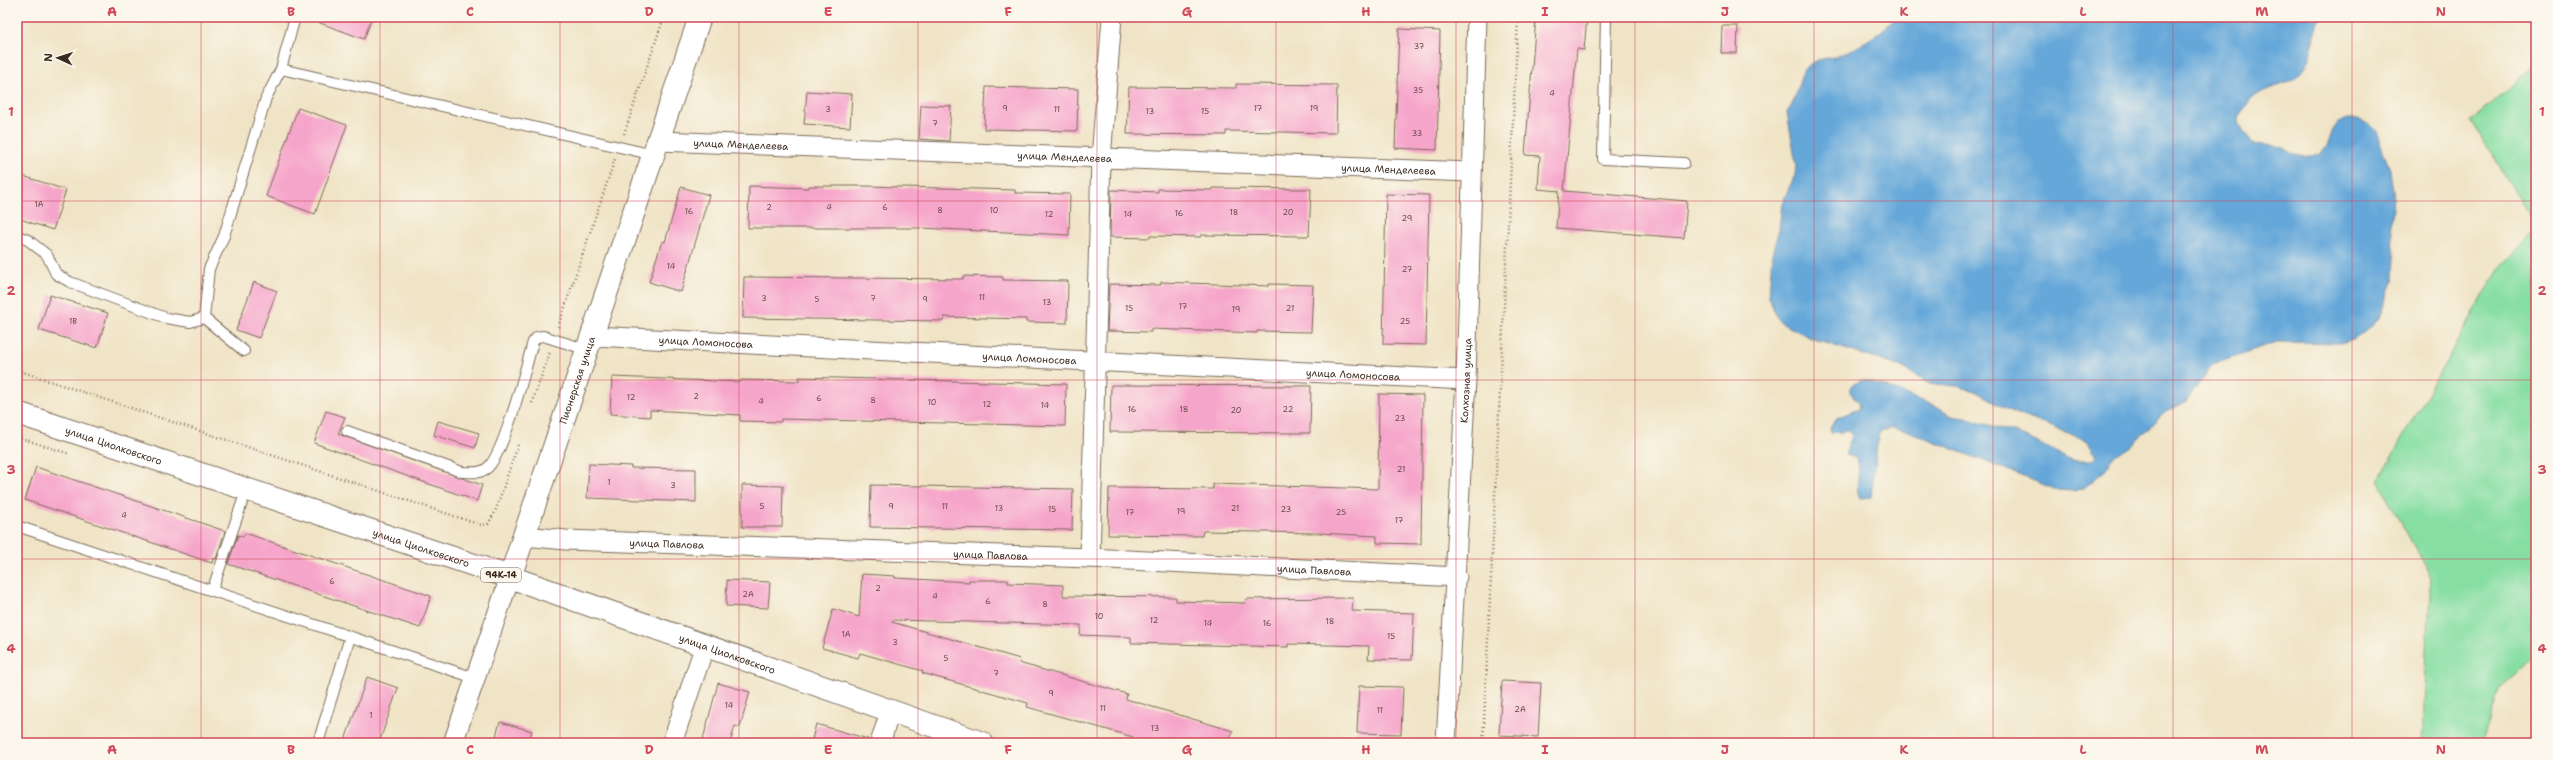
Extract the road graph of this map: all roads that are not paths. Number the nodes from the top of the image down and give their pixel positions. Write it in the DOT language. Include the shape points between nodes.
graph roads {
  1 [pos="295,17"];
  2 [pos="700,17"];
  3 [pos="1112,17"];
  4 [pos="1477,17"];
  5 [pos="1606,17"];
  6 [pos="281,69"];
  7 [pos="656,148"];
  8 [pos="1101,159"];
  9 [pos="1684,164"];
  10 [pos="1471,172"];
  11 [pos="17,236"];
  12 [pos="204,318"];
  13 [pos="591,343"];
  14 [pos="244,351"];
  15 [pos="1095,362"];
  16 [pos="1466,380"];
  17 [pos="17,413"];
  18 [pos="347,431"];
  19 [pos="246,491"];
  20 [pos="17,526"];
  21 [pos="524,536"];
  22 [pos="1090,558"];
  23 [pos="1457,577"];
  24 [pos="510,578"];
  25 [pos="212,591"];
  26 [pos="350,638"];
  27 [pos="705,646"];
  28 [pos="475,678"];
  29 [pos="890,712"];
  30 [pos="318,743"];
  31 [pos="453,743"];
  32 [pos="672,743"];
  33 [pos="880,743"];
  34 [pos="982,743"];
  35 [pos="1446,743"];
  1 -- 6 [label="lane"];
  2 -- 7 [label="main road, Пионерская улица"];
  3 -- 8 [label="street"];
  4 -- 10 [label="street, Колхозная улица"];
  5 -- 9 [label="lane" via="1603,159"];
  6 -- 7 [label="lane" via="620,148"];
  6 -- 12 [label="lane" via="266,98 224,236 209,270"];
  7 -- 8 [label="street, улица Менделеева"];
  7 -- 13 [label="main road, Пионерская улица"];
  8 -- 10 [label="street, улица Менделеева"];
  8 -- 15 [label="street"];
  10 -- 16 [label="street, Колхозная улица"];
  11 -- 12 [label="lane" via="28,240 47,255 56,274 70,282 166,318 190,322"];
  12 -- 14 [label="lane"];
  13 -- 15 [label="street, улица Ломоносова"];
  13 -- 18 [label="lane" via="537,337 533,342 499,452 487,468 477,473 462,472"];
  13 -- 21 [label="main road, Пионерская улица"];
  15 -- 16 [label="street, улица Ломоносова"];
  15 -- 22 [label="street"];
  16 -- 23 [label="street, Колхозная улица"];
  17 -- 19 [label="main road, улица Циолковского / 94К-14"];
  19 -- 24 [label="main road, улица Циолковского / 94К-14"];
  19 -- 25 [label="lane"];
  20 -- 25 [label="lane"];
  21 -- 22 [label="street, улица Павлова" via="566,540"];
  21 -- 24 [label="main road, Пионерская улица"];
  22 -- 23 [label="street, улица Павлова"];
  23 -- 35 [label="street, Колхозная улица"];
  24 -- 27 [label="main road, улица Циолковского / 94К-14"];
  24 -- 28 [label="street, Пионерская улица"];
  25 -- 26 [label="lane"];
  26 -- 28 [label="lane"];
  26 -- 30 [label="lane"];
  27 -- 29 [label="main road, улица Циолковского / 94К-14"];
  27 -- 32 [label="street"];
  28 -- 31 [label="street, Пионерская улица"];
  29 -- 33 [label="street"];
  29 -- 34 [label="main road, улица Циолковского / 94К-14"];
}
